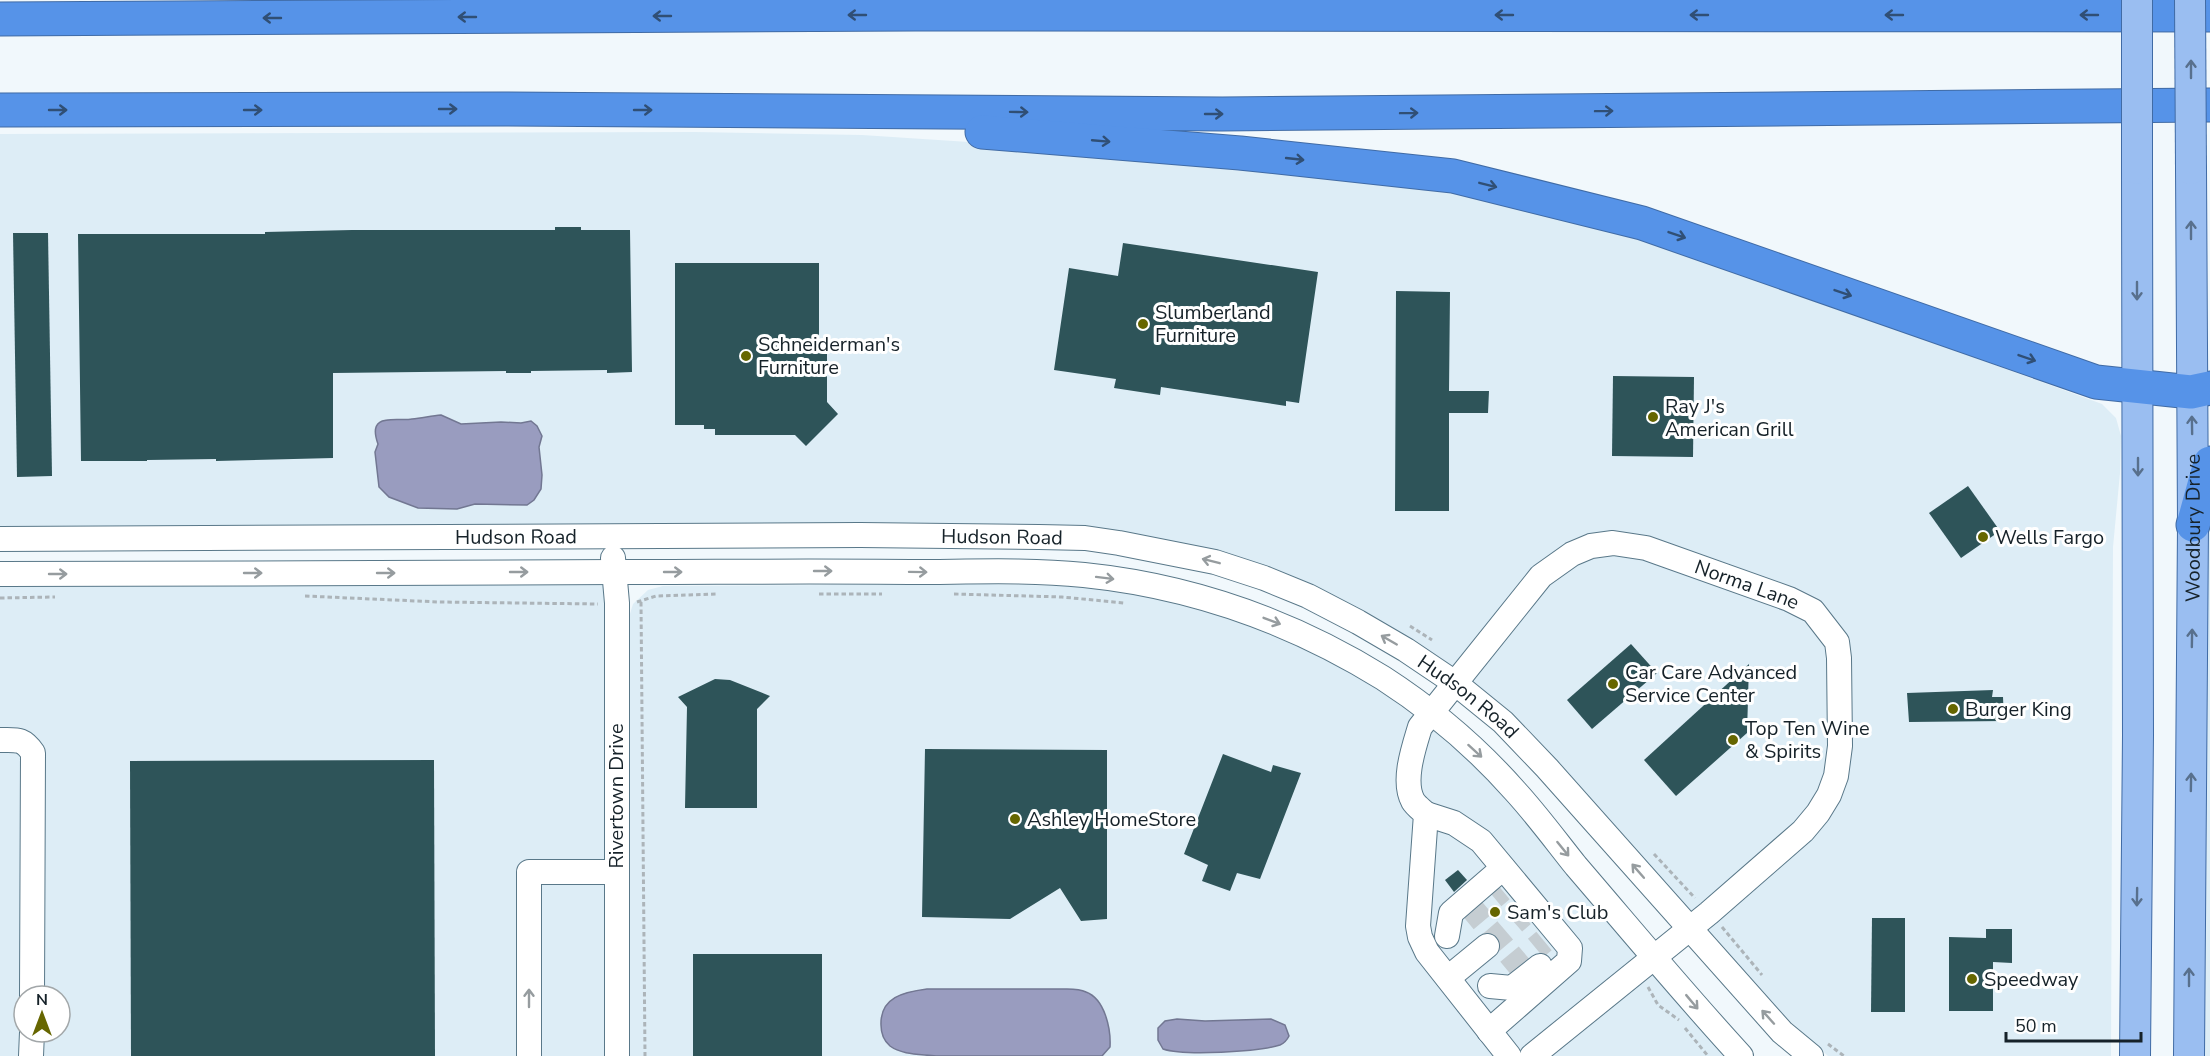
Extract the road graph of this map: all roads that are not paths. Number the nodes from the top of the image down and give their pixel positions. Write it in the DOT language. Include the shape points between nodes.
graph roads {
  1 [pos="1036,0"];
  2 [pos="2137,0"];
  3 [pos="2190,0"];
  4 [pos="915,14"];
  5 [pos="2210,15"];
  6 [pos="0,19"];
  7 [pos="2210,105"];
  8 [pos="0,110"];
  9 [pos="813,110"];
  10 [pos="2138,387"];
  11 [pos="2201,390"];
  12 [pos="2210,462"];
  13 [pos="2193,525"];
  14 [pos="860,535"];
  15 [pos="612,536"];
  16 [pos="0,539"];
  17 [pos="859,571"];
  18 [pos="614,572"];
  19 [pos="0,574"];
  20 [pos="1455,683"];
  21 [pos="1431,713"];
  22 [pos="0,740"];
  23 [pos="1426,814"];
  24 [pos="615,872"];
  25 [pos="1506,879"];
  26 [pos="1466,920"];
  27 [pos="1689,930"];
  28 [pos="1447,936"];
  29 [pos="1555,939"];
  30 [pos="1486,946"];
  31 [pos="1428,952"];
  32 [pos="1654,957"];
  33 [pos="1448,978"];
  34 [pos="32,984"];
  35 [pos="1468,1004"];
  36 [pos="1489,1031"];
  37 [pos="1817,1048"];
  38 [pos="530,1056"];
  39 [pos="617,1056"];
  40 [pos="1509,1056"];
  41 [pos="1532,1056"];
  42 [pos="1741,1056"];
  43 [pos="2135,1056"];
  44 [pos="2189,1056"];
  1 -- 4 [label="highway"];
  2 -- 10 [label="main road, one-way, bridge"];
  11 -- 3 [label="main road, Woodbury Drive, one-way, bridge" via="2191,169"];
  5 -- 4 [label="highway, one-way"];
  4 -- 6 [label="highway, one-way"];
  9 -- 7 [label="highway, one-way" via="1222,114"];
  8 -- 9 [label="highway, one-way"];
  9 -- 10 [label="highway, one-way" via="944,129 1240,153 1453,176 1642,223 2096,382"];
  10 -- 11 [label="highway"];
  10 -- 43 [label="main road, one-way"];
  13 -- 11 [label="main road, Woodbury Drive, one-way"];
  12 -- 13 [label="highway"];
  44 -- 13 [label="main road, Woodbury Drive, one-way"];
  14 -- 15 [label="street, Hudson Road"];
  14 -- 17 [label="street"];
  20 -- 14 [label="street, Hudson Road, one-way" via="1406,650 1318,601 1215,562 1086,538"];
  15 -- 16 [label="street, Hudson Road"];
  15 -- 18 [label="street, Rivertown Drive"];
  18 -- 17 [label="street, Hudson Road, one-way"];
  17 -- 21 [label="street, Hudson Road, one-way" via="1078,575 1206,598 1294,629 1387,681"];
  19 -- 18 [label="street, Hudson Road, one-way"];
  18 -- 24 [label="street, Rivertown Drive"];
  20 -- 21 [label="street, Norma Lane"];
  27 -- 20 [label="street, Hudson Road, one-way" via="1547,768 1503,722"];
  20 -- 27 [label="street, Norma Lane" via="1541,576 1591,546 1613,543 1646,548 1813,611 1837,642 1839,658 1840,746 1829,795 1803,831"];
  21 -- 23 [label="street, Norma Lane" via="1420,727 1411,756 1409,791"];
  21 -- 32 [label="street, Hudson Road, one-way" via="1514,789"];
  22 -- 34 [label="street" via="26,743 33,753"];
  23 -- 25 [label="street" via="1454,823 1481,841"];
  23 -- 31 [label="street" via="1418,926"];
  38 -- 24 [label="street, one-way" via="529,872"];
  24 -- 39 [label="street, Rivertown Drive"];
  25 -- 28 [label="street" via="1451,913"];
  25 -- 29 [label="street"];
  26 -- 28 [label="street"];
  27 -- 32 [label="street, Norma Lane"];
  37 -- 27 [label="street, Hudson Road, one-way" via="1782,1032"];
  28 -- 31 [label="street"];
  29 -- 35 [label="street" via="1512,988 1499,979"];
  29 -- 36 [label="street" via="1570,948 1569,961"];
  30 -- 33 [label="street"];
  31 -- 33 [label="street"];
  32 -- 41 [label="street, Norma Lane"];
  32 -- 42 [label="street, Hudson Road, one-way"];
  33 -- 35 [label="street"];
  35 -- 36 [label="street"];
  36 -- 40 [label="street"];
}
